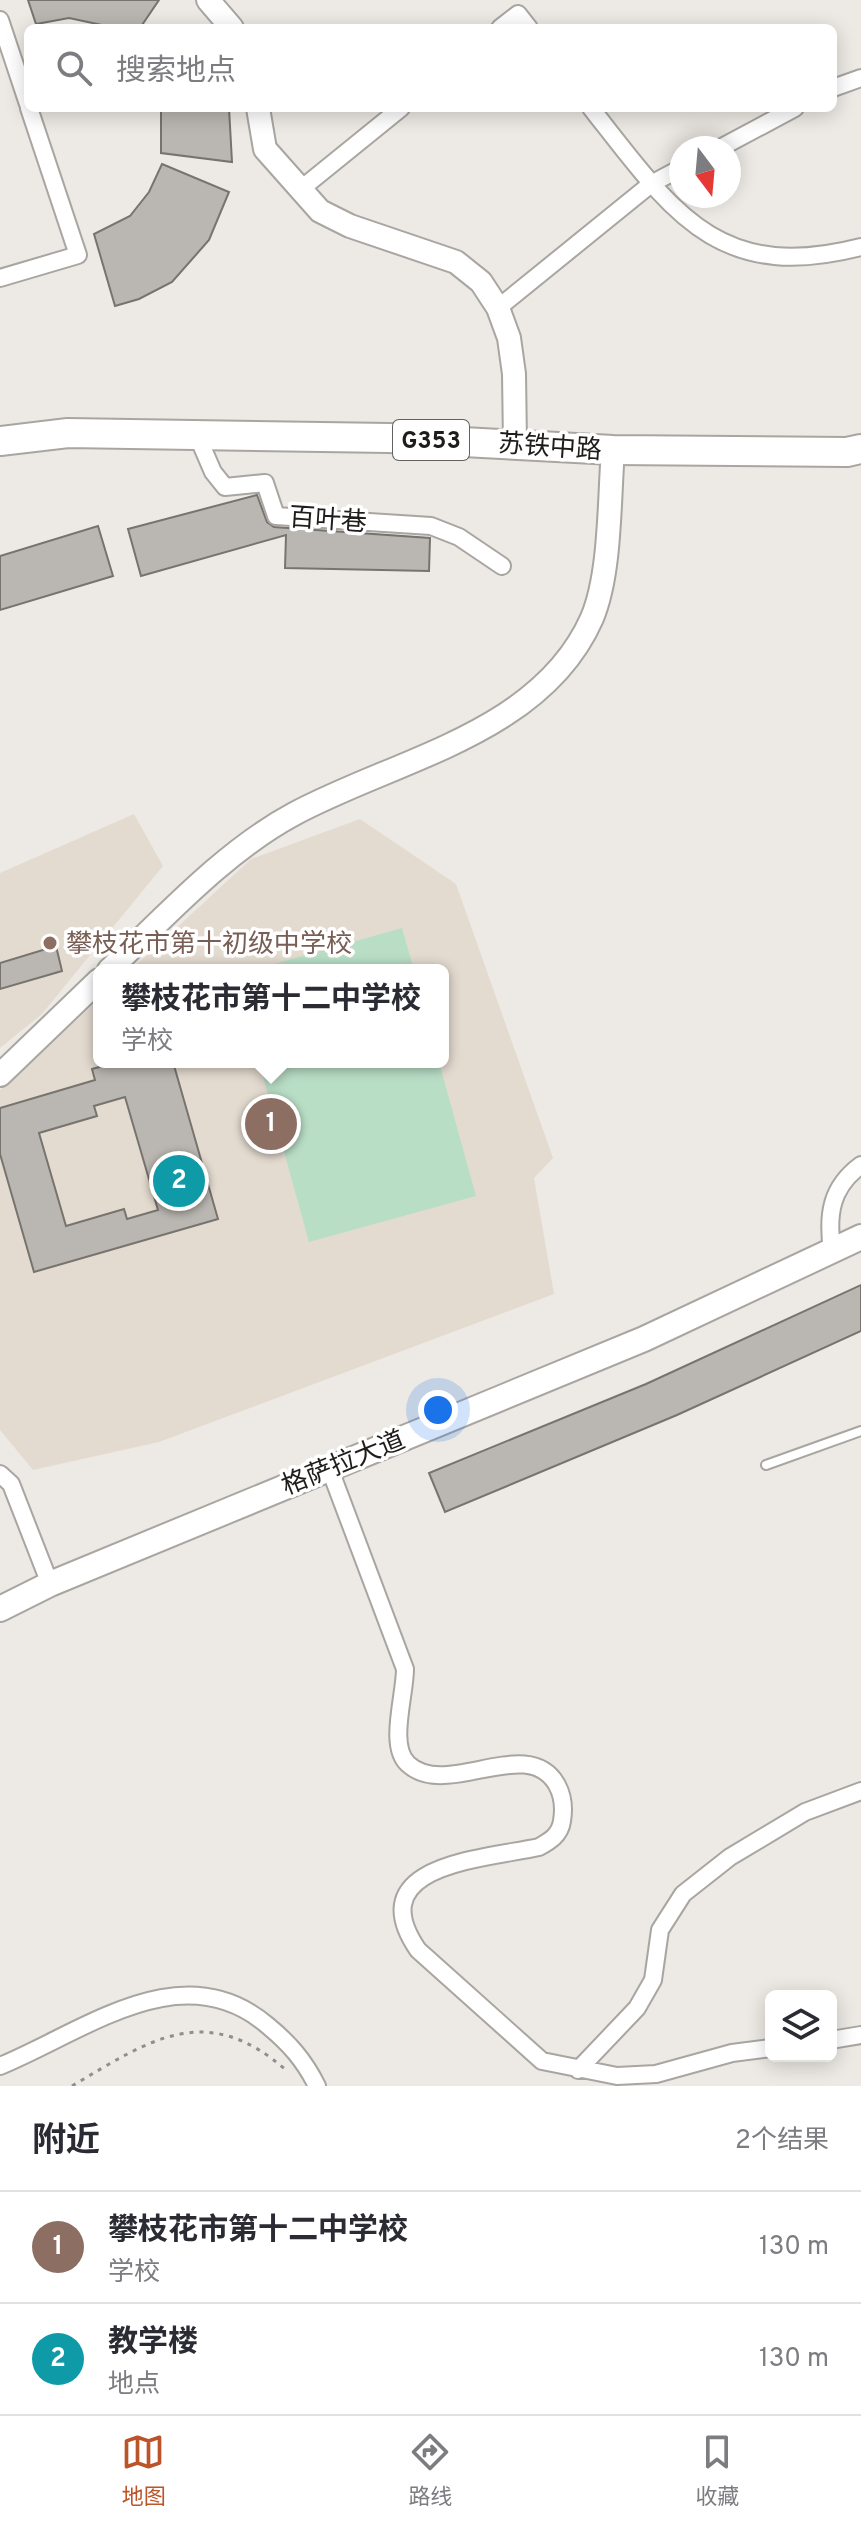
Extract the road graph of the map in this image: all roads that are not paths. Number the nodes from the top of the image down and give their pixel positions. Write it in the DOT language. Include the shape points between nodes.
graph roads {
  1 [pos="208,0"];
  2 [pos="0,20"];
  3 [pos="229,24"];
  4 [pos="505,24"];
  5 [pos="526,24"];
  6 [pos="861,78"];
  7 [pos="837,87"];
  8 [pos="24,91"];
  9 [pos="31,112"];
  10 [pos="259,112"];
  11 [pos="396,112"];
  12 [pos="594,112"];
  13 [pos="788,112"];
  14 [pos="741,137"];
  15 [pos="669,174"];
  16 [pos="651,184"];
  17 [pos="301,189"];
  18 [pos="861,247"];
  19 [pos="0,278"];
  20 [pos="498,308"];
  21 [pos="197,435"];
  22 [pos="0,441"];
  23 [pos="515,443"];
  24 [pos="861,449"];
  25 [pos="613,450"];
  26 [pos="502,566"];
  27 [pos="116,964"];
  28 [pos="93,986"];
  29 [pos="0,1075"];
  30 [pos="861,1165"];
  31 [pos="861,1237"];
  32 [pos="832,1250"];
  33 [pos="861,1431"];
  34 [pos="766,1465"];
  35 [pos="329,1467"];
  36 [pos="0,1474"];
  37 [pos="50,1584"];
  38 [pos="0,1609"];
  39 [pos="861,1791"];
  40 [pos="861,2035"];
  41 [pos="837,2039"];
  42 [pos="765,2049"];
  43 [pos="0,2066"];
  44 [pos="578,2070"];
  45 [pos="317,2086"];
  1 -- 3 [label="street"];
  2 -- 8 [label="street"];
  4 -- 5 [label="street" via="518,14"];
  6 -- 7 [label="street"];
  9 -- 19 [label="street" via="78,255"];
  10 -- 17 [label="street" via="265,149"];
  11 -- 17 [label="street"];
  12 -- 16 [label="street"];
  13 -- 14 [label="street"];
  15 -- 16 [label="street"];
  16 -- 18 [label="street" via="699,230 740,250 778,259 818,258"];
  16 -- 20 [label="street"];
  17 -- 20 [label="street" via="320,211 350,226 456,262 481,282"];
  20 -- 23 [label="street" via="514,374"];
  21 -- 22 [label="highway, 苏铁中路 / G353" via="68,433"];
  21 -- 23 [label="highway, 苏铁中路 / G353"];
  21 -- 26 [label="street, 百叶巷" via="225,487 265,483 276,516 431,526 459,537"];
  23 -- 25 [label="highway, 苏铁中路 / G353"];
  24 -- 25 [label="highway, 苏铁中路 / G353"];
  25 -- 27 [label="street" via="603,571 592,617 563,666 522,704 293,814 245,847"];
  28 -- 29 [label="street"];
  30 -- 32 [label="street" via="833,1197"];
  31 -- 32 [label="main road, 格萨拉大道"];
  32 -- 35 [label="main road, 格萨拉大道" via="644,1339"];
  33 -- 34 [label="lane"];
  35 -- 37 [label="main road, 格萨拉大道"];
  35 -- 44 [label="street" via="405,1669 398,1747 405,1763 439,1777 529,1766 549,1773 564,1809 562,1826 539,1847 417,1878 406,1894 405,1931 418,1950 542,2061"];
  36 -- 37 [label="street" via="11,1484"];
  37 -- 38 [label="main road, 格萨拉大道"];
  39 -- 44 [label="street" via="805,1812 730,1857 683,1894 660,1930 653,1980 637,2008"];
  40 -- 41 [label="street"];
  42 -- 44 [label="street" via="656,2074"];
  43 -- 45 [label="street" via="150,1999 187,1993 222,1997 252,2012 291,2045"];
}
